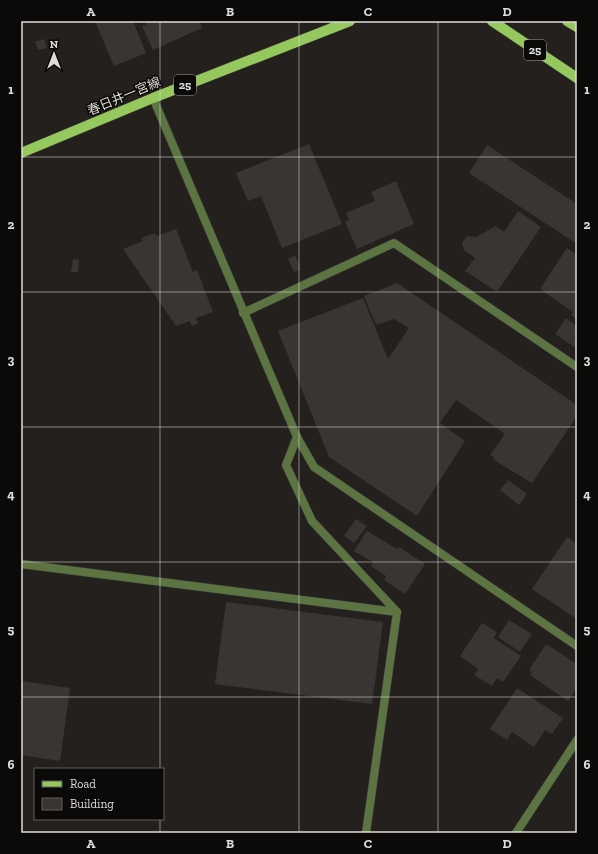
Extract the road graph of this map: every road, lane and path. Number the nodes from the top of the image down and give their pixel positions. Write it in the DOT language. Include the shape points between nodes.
graph roads {
  1 [pos="350,21"];
  2 [pos="492,21"];
  3 [pos="568,21"];
  4 [pos="577,27"];
  5 [pos="577,78"];
  6 [pos="153,98"];
  7 [pos="21,153"];
  8 [pos="243,313"];
  9 [pos="577,367"];
  10 [pos="297,436"];
  11 [pos="21,564"];
  12 [pos="397,612"];
  13 [pos="577,646"];
  14 [pos="577,740"];
  15 [pos="366,833"];
  16 [pos="516,833"];
  1 -- 6 [label="main road, 春日井一宮線 / 25"];
  2 -- 5 [label="main road, 25"];
  3 -- 4 [label="main road"];
  6 -- 7 [label="main road, 春日井一宮線 / 25"];
  6 -- 8 [label="street"];
  8 -- 9 [label="street" via="394,243"];
  8 -- 10 [label="street"];
  10 -- 12 [label="street" via="286,465 312,521"];
  10 -- 13 [label="street" via="314,466"];
  11 -- 12 [label="street"];
  12 -- 15 [label="street"];
  14 -- 16 [label="street"];
}
